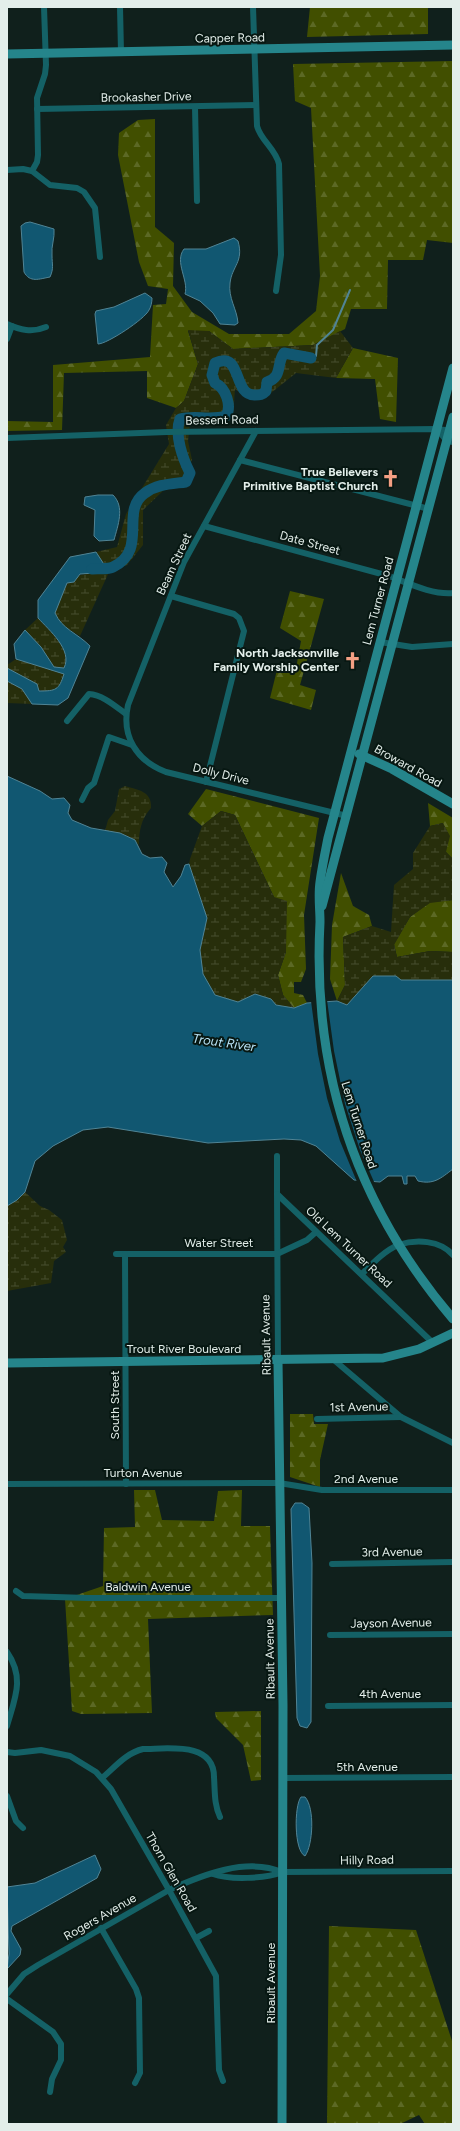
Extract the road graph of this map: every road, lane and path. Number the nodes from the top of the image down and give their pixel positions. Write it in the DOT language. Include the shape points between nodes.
graph roads {
  1 [pos="44,7"];
  2 [pos="120,7"];
  3 [pos="253,7"];
  4 [pos="453,45"];
  5 [pos="254,50"];
  6 [pos="121,52"];
  7 [pos="7,54"];
  8 [pos="45,54"];
  9 [pos="256,105"];
  10 [pos="195,107"];
  11 [pos="36,109"];
  12 [pos="7,170"];
  13 [pos="32,172"];
  14 [pos="197,201"];
  15 [pos="100,257"];
  16 [pos="276,291"];
  17 [pos="9,325"];
  18 [pos="46,327"];
  19 [pos="7,339"];
  20 [pos="453,368"];
  21 [pos="453,417"];
  22 [pos="437,429"];
  23 [pos="451,430"];
  24 [pos="256,431"];
  25 [pos="7,438"];
  26 [pos="450,441"];
  27 [pos="240,460"];
  28 [pos="416,507"];
  29 [pos="429,509"];
  30 [pos="204,526"];
  31 [pos="397,579"];
  32 [pos="409,583"];
  33 [pos="453,594"];
  34 [pos="171,596"];
  35 [pos="380,642"];
  36 [pos="392,644"];
  37 [pos="453,644"];
  38 [pos="126,714"];
  39 [pos="67,721"];
  40 [pos="132,745"];
  41 [pos="351,752"];
  42 [pos="363,756"];
  43 [pos="206,782"];
  44 [pos="82,800"];
  45 [pos="453,804"];
  46 [pos="335,813"];
  47 [pos="347,816"];
  48 [pos="320,913"];
  49 [pos="277,1156"];
  50 [pos="277,1194"];
  51 [pos="316,1232"];
  52 [pos="398,1246"];
  53 [pos="116,1254"];
  54 [pos="125,1254"];
  55 [pos="277,1254"];
  56 [pos="453,1255"];
  57 [pos="362,1274"];
  58 [pos="453,1319"];
  59 [pos="453,1333"];
  60 [pos="433,1343"];
  61 [pos="334,1360"];
  62 [pos="278,1361"];
  63 [pos="126,1362"];
  64 [pos="7,1363"];
  65 [pos="401,1417"];
  66 [pos="317,1418"];
  67 [pos="453,1443"];
  68 [pos="280,1483"];
  69 [pos="7,1484"];
  70 [pos="126,1484"];
  71 [pos="453,1490"];
  72 [pos="453,1562"];
  73 [pos="332,1564"];
  74 [pos="16,1591"];
  75 [pos="281,1598"];
  76 [pos="453,1634"];
  77 [pos="330,1635"];
  78 [pos="7,1652"];
  79 [pos="453,1705"];
  80 [pos="328,1706"];
  81 [pos="7,1726"];
  82 [pos="7,1752"];
  83 [pos="453,1777"];
  84 [pos="102,1778"];
  85 [pos="282,1778"];
  86 [pos="7,1796"];
  87 [pos="220,1817"];
  88 [pos="23,1828"];
  89 [pos="453,1871"];
  90 [pos="282,1872"];
  91 [pos="169,1890"];
  92 [pos="102,1928"];
  93 [pos="209,1931"];
  94 [pos="196,1938"];
  95 [pos="7,1994"];
  96 [pos="7,1999"];
  97 [pos="223,2081"];
  98 [pos="135,2083"];
  99 [pos="50,2092"];
  100 [pos="282,2124"];
  1 -- 8 [label="street"];
  2 -- 6 [label="street"];
  3 -- 5 [label="street"];
  4 -- 5 [label="street, Capper Road"];
  5 -- 6 [label="street, Capper Road"];
  5 -- 9 [label="street"];
  6 -- 8 [label="street, Capper Road"];
  7 -- 8 [label="street, Capper Road"];
  8 -- 11 [label="street" via="45,74 38,90"];
  9 -- 10 [label="street, Brookasher Drive"];
  9 -- 16 [label="street" via="259,133 274,152 279,164 282,255"];
  10 -- 11 [label="street, Brookasher Drive"];
  10 -- 14 [label="street"];
  11 -- 13 [label="street" via="38,155"];
  12 -- 13 [label="street" via="23,169"];
  13 -- 15 [label="street" via="50,185 77,188 90,199 95,208"];
  17 -- 18 [label="street" via="27,330"];
  17 -- 19 [label="street"];
  20 -- 22 [label="street, Lem Turner Road"];
  21 -- 23 [label="street, Lem Turner Road"];
  22 -- 23 [label="street, Bessent Road"];
  22 -- 24 [label="street, Bessent Road"];
  22 -- 26 [label="street"];
  22 -- 28 [label="street, Lem Turner Road"];
  23 -- 26 [label="street, Lem Turner Road"];
  24 -- 25 [label="street, Bessent Road"];
  24 -- 27 [label="street, Beam Street"];
  26 -- 29 [label="street, Lem Turner Road"];
  27 -- 28 [label="street"];
  27 -- 30 [label="street, Beam Street"];
  28 -- 29 [label="street"];
  28 -- 31 [label="street, Lem Turner Road"];
  29 -- 32 [label="street, Lem Turner Road"];
  30 -- 31 [label="street, Date Street"];
  30 -- 34 [label="street, Beam Street" via="184,562"];
  31 -- 32 [label="street, Date Street"];
  31 -- 35 [label="street, Lem Turner Road"];
  32 -- 33 [label="street, Date Street"];
  32 -- 36 [label="street, Lem Turner Road"];
  34 -- 38 [label="street, Beam Street"];
  34 -- 43 [label="street" via="234,614 239,618 244,631"];
  35 -- 36 [label="street"];
  35 -- 41 [label="street, Lem Turner Road"];
  36 -- 37 [label="street" via="412,647"];
  36 -- 42 [label="street, Lem Turner Road"];
  38 -- 39 [label="street" via="106,700 89,694"];
  38 -- 40 [label="street, Dolly Drive" via="127,731"];
  40 -- 43 [label="street, Dolly Drive" via="153,767"];
  40 -- 44 [label="street" via="110,737 94,783 88,788"];
  41 -- 42 [label="street, Broward Road"];
  41 -- 46 [label="street, Lem Turner Road"];
  42 -- 45 [label="street, Broward Road" via="392,769"];
  42 -- 47 [label="street, Lem Turner Road"];
  43 -- 46 [label="street, Dolly Drive"];
  46 -- 47 [label="street, Dolly Drive"];
  46 -- 48 [label="street, Lem Turner Road" via="320,884"];
  47 -- 48 [label="street, Lem Turner Road"];
  48 -- 52 [label="street, Lem Turner Road" via="318,988 330,1076 343,1124 369,1190"];
  49 -- 50 [label="street"];
  50 -- 51 [label="street, Old Lem Turner Road"];
  50 -- 55 [label="street, Ribault Avenue"];
  51 -- 55 [label="street, Water Street" via="307,1240"];
  51 -- 57 [label="street, Old Lem Turner Road"];
  52 -- 56 [label="street" via="432,1242 446,1248"];
  52 -- 57 [label="street" via="378,1258"];
  52 -- 58 [label="street, Lem Turner Road"];
  53 -- 54 [label="street, Water Street"];
  54 -- 55 [label="street, Water Street"];
  54 -- 63 [label="street, South Street"];
  55 -- 62 [label="street, Ribault Avenue"];
  57 -- 60 [label="street, Old Lem Turner Road"];
  59 -- 60 [label="street, Trout River Boulevard"];
  60 -- 61 [label="street, Trout River Boulevard" via="383,1358"];
  61 -- 62 [label="street, Trout River Boulevard"];
  61 -- 65 [label="street"];
  62 -- 63 [label="street, Trout River Boulevard"];
  62 -- 68 [label="street, Ribault Avenue"];
  63 -- 64 [label="street, Trout River Boulevard"];
  63 -- 70 [label="street, South Street"];
  65 -- 66 [label="street, 1st Avenue"];
  65 -- 67 [label="street"];
  68 -- 70 [label="street, Turton Avenue"];
  68 -- 71 [label="street, 2nd Avenue" via="322,1490"];
  68 -- 75 [label="street, Ribault Avenue"];
  69 -- 70 [label="street, Turton Avenue"];
  72 -- 73 [label="street, 3rd Avenue"];
  74 -- 75 [label="street, Baldwin Avenue" via="23,1596 88,1598"];
  75 -- 85 [label="street, Ribault Avenue"];
  76 -- 77 [label="street, Jayson Avenue"];
  78 -- 81 [label="street" via="16,1668 18,1683"];
  79 -- 80 [label="street, 4th Avenue"];
  82 -- 84 [label="street, Thorn Glen Road" via="54,1751 84,1763"];
  83 -- 85 [label="street, 5th Avenue"];
  84 -- 87 [label="street" via="135,1751 195,1750 209,1760 212,1767 215,1807"];
  84 -- 91 [label="street, Thorn Glen Road" via="111,1789"];
  85 -- 90 [label="street, Ribault Avenue"];
  86 -- 88 [label="street" via="16,1821"];
  89 -- 90 [label="street, Hilly Road"];
  90 -- 91 [label="street, Rogers Avenue" via="272,1868 225,1868"];
  90 -- 100 [label="street, Ribault Avenue"];
  91 -- 92 [label="street, Rogers Avenue"];
  91 -- 94 [label="street, Thorn Glen Road"];
  92 -- 95 [label="street, Rogers Avenue" via="24,1974"];
  92 -- 98 [label="street" via="139,1998 140,2073"];
  93 -- 94 [label="street"];
  94 -- 97 [label="street, Thorn Glen Road" via="216,1976 218,2070"];
  96 -- 99 [label="street" via="53,2032 61,2044 62,2060 52,2079"];
}
